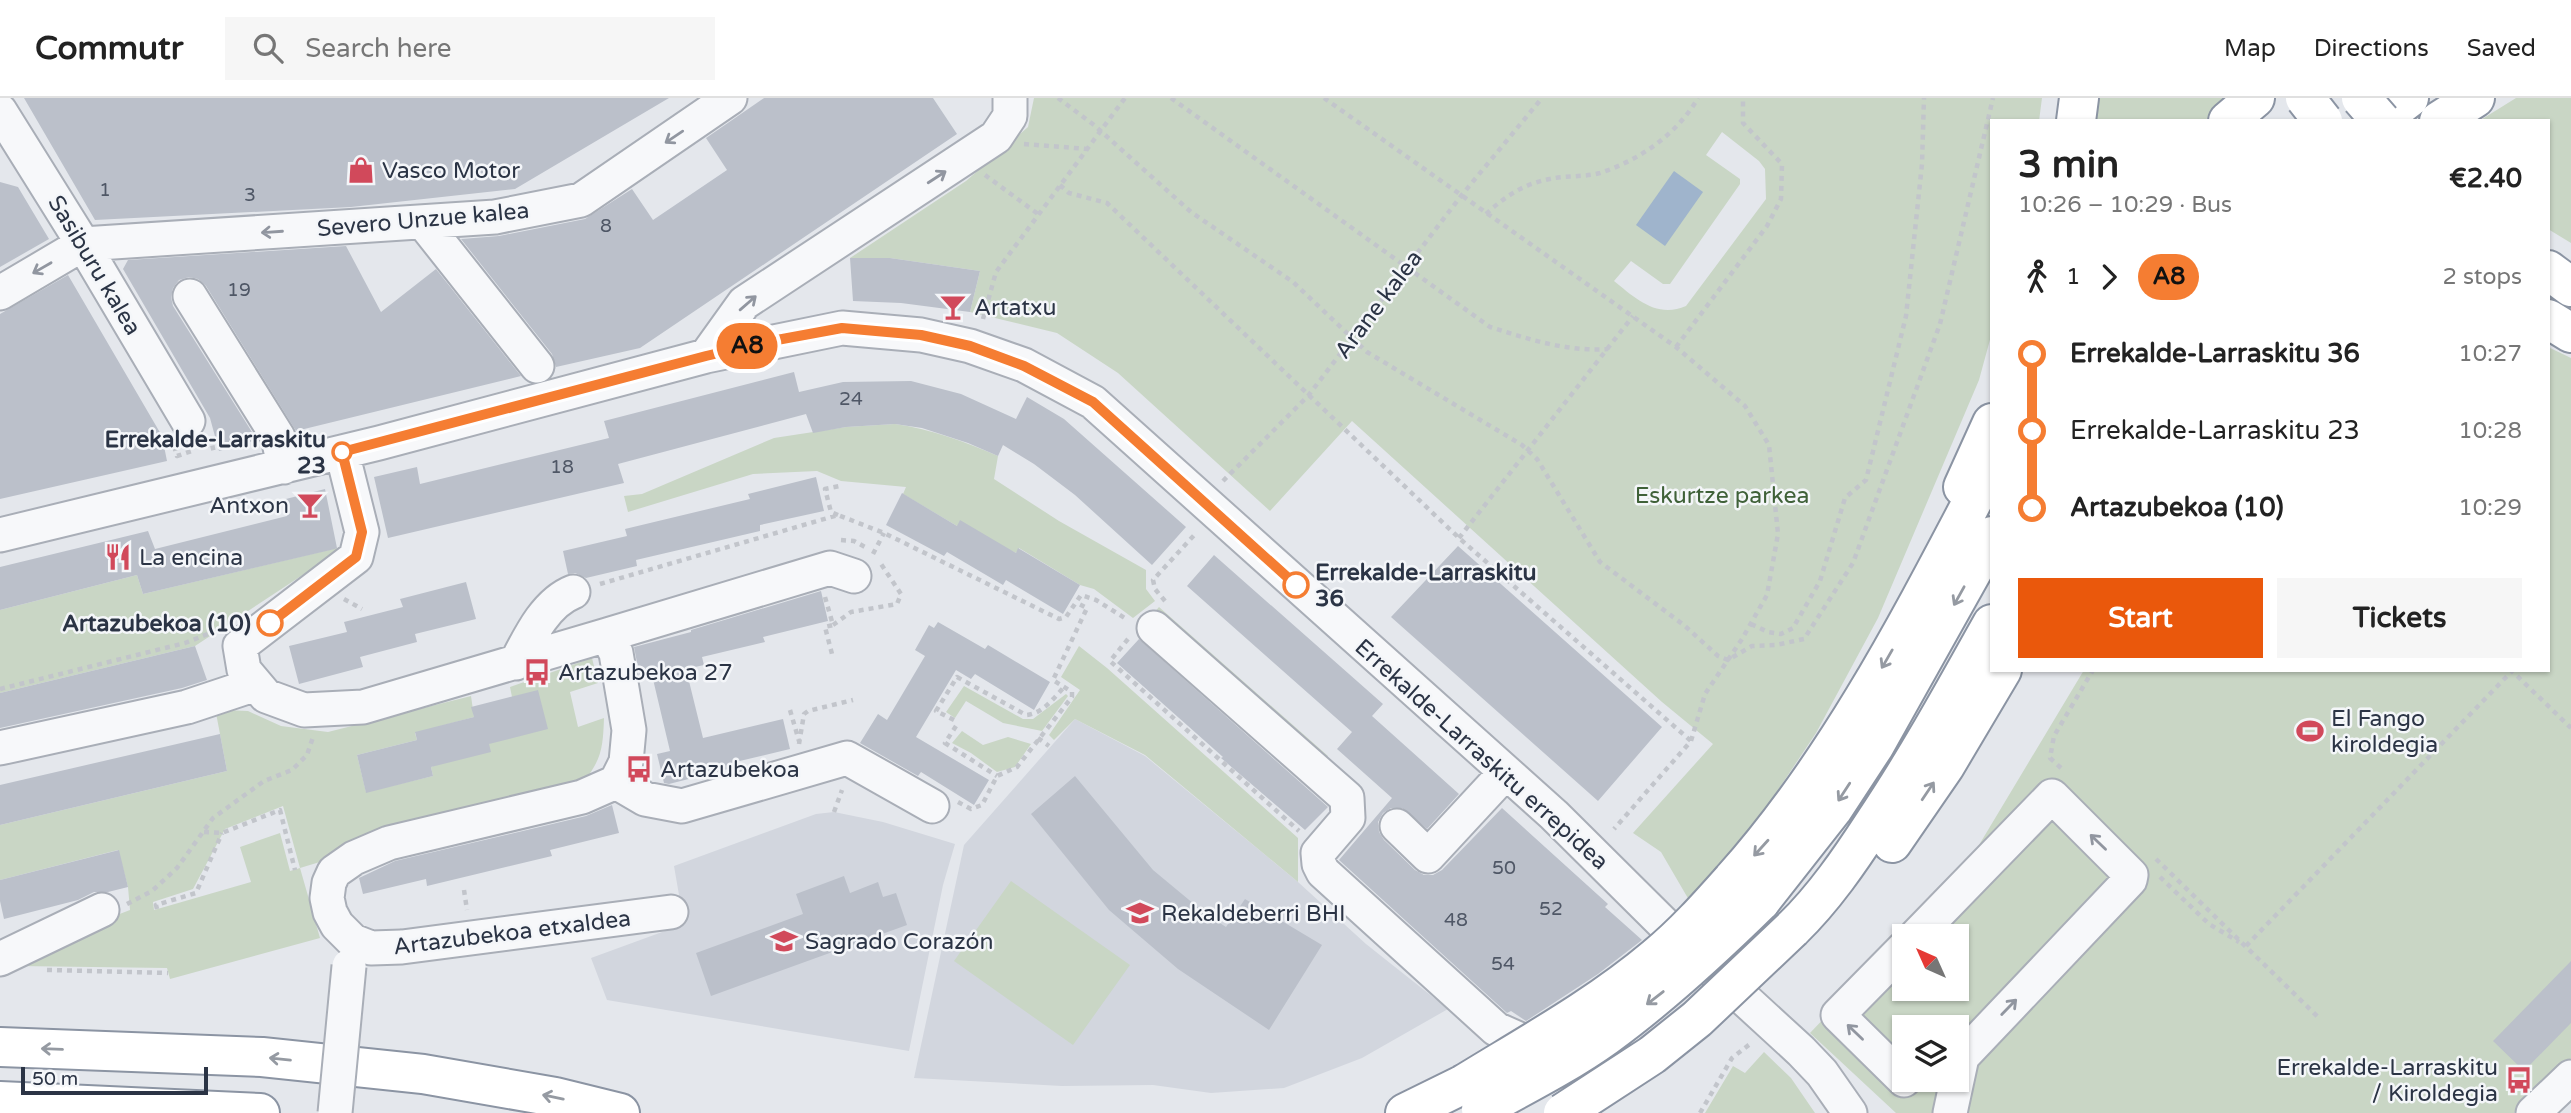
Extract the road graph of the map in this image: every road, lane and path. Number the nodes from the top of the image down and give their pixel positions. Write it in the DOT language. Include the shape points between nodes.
graph roads {
  1 [pos="730,98"];
  2 [pos="1010,98"];
  3 [pos="1058,98"];
  4 [pos="1125,98"];
  5 [pos="1171,98"];
  6 [pos="1324,98"];
  7 [pos="1542,98"];
  8 [pos="1698,98"];
  9 [pos="1743,98"];
  10 [pos="1924,98"];
  11 [pos="1993,98"];
  12 [pos="2079,98"];
  13 [pos="2255,98"];
  14 [pos="2305,98"];
  15 [pos="2345,98"];
  16 [pos="2361,98"];
  17 [pos="2409,98"];
  18 [pos="2475,98"];
  19 [pos="0,111"];
  20 [pos="2076,119"];
  21 [pos="2230,119"];
  22 [pos="2318,119"];
  23 [pos="2321,119"];
  24 [pos="2378,119"];
  25 [pos="2383,119"];
  26 [pos="2442,119"];
  27 [pos="1101,132"];
  28 [pos="1016,143"];
  29 [pos="1089,149"];
  30 [pos="979,172"];
  31 [pos="1060,185"];
  32 [pos="1461,196"];
  33 [pos="1038,214"];
  34 [pos="1486,214"];
  35 [pos="423,222"];
  36 [pos="83,244"];
  37 [pos="1406,267"];
  38 [pos="2550,271"];
  39 [pos="2571,287"];
  40 [pos="0,293"];
  41 [pos="190,296"];
  42 [pos="1633,316"];
  43 [pos="983,319"];
  44 [pos="2550,320"];
  45 [pos="2571,333"];
  46 [pos="1352,337"];
  47 [pos="1676,347"];
  48 [pos="1608,349"];
  49 [pos="706,356"];
  50 [pos="537,366"];
  51 [pos="1308,396"];
  52 [pos="188,421"];
  53 [pos="1990,427"];
  54 [pos="212,444"];
  55 [pos="1528,450"];
  56 [pos="342,452"];
  57 [pos="215,456"];
  58 [pos="284,467"];
  59 [pos="1990,468"];
  60 [pos="841,486"];
  61 [pos="1203,501"];
  62 [pos="838,515"];
  63 [pos="884,533"];
  64 [pos="0,535"];
  65 [pos="1194,536"];
  66 [pos="1459,538"];
  67 [pos="1990,540"];
  68 [pos="863,565"];
  69 [pos="823,591"];
  70 [pos="573,592"];
  71 [pos="1920,600"];
  72 [pos="1077,603"];
  73 [pos="1146,622"];
  74 [pos="1751,624"];
  75 [pos="1990,628"];
  76 [pos="261,631"];
  77 [pos="607,635"];
  78 [pos="832,654"];
  79 [pos="1728,660"];
  80 [pos="516,663"];
  81 [pos="2002,672"];
  82 [pos="2092,672"];
  83 [pos="2511,672"];
  84 [pos="2513,672"];
  85 [pos="256,684"];
  86 [pos="1064,687"];
  87 [pos="0,689"];
  88 [pos="853,700"];
  89 [pos="790,710"];
  90 [pos="2571,728"];
  91 [pos="315,730"];
  92 [pos="1038,738"];
  93 [pos="799,741"];
  94 [pos="1690,741"];
  95 [pos="1049,746"];
  96 [pos="0,748"];
  97 [pos="797,751"];
  98 [pos="1505,773"];
  99 [pos="997,776"];
  100 [pos="2070,776"];
  101 [pos="616,782"];
  102 [pos="932,806"];
  103 [pos="1397,826"];
  104 [pos="1614,829"];
  105 [pos="204,832"];
  106 [pos="222,833"];
  107 [pos="1303,834"];
  108 [pos="2139,865"];
  109 [pos="295,870"];
  110 [pos="464,890"];
  111 [pos="1746,891"];
  112 [pos="465,897"];
  113 [pos="157,909"];
  114 [pos="102,910"];
  115 [pos="671,912"];
  116 [pos="1928,924"];
  117 [pos="1802,936"];
  118 [pos="1680,940"];
  119 [pos="2246,946"];
  120 [pos="0,959"];
  121 [pos="1892,960"];
  122 [pos="349,966"];
  123 [pos="44,970"];
  124 [pos="168,973"];
  125 [pos="2318,1017"];
  126 [pos="1773,1025"];
  127 [pos="0,1046"];
  128 [pos="1892,1068"];
  129 [pos="2571,1077"];
  130 [pos="1916,1092"];
  131 [pos="0,1101"];
  132 [pos="1472,1102"];
  133 [pos="260,1113"];
  134 [pos="335,1113"];
  135 [pos="620,1113"];
  136 [pos="1405,1113"];
  137 [pos="1563,1113"];
  138 [pos="1605,1113"];
  139 [pos="1700,1113"];
  140 [pos="1850,1113"];
  141 [pos="1938,1113"];
  142 [pos="1950,1113"];
  143 [pos="2533,1113"];
  1 -- 35 [label="street, Severo Unzue kalea, one-way" via="581,200 495,217"];
  49 -- 2 [label="street, one-way" via="744,303 996,137 1010,116"];
  3 -- 27 [label="path"];
  4 -- 27 [label="path"];
  5 -- 37 [label="path"];
  6 -- 32 [label="path"];
  7 -- 32 [label="path, Arane kalea"];
  8 -- 34 [label="path" via="1650,150 1599,173 1522,186"];
  9 -- 47 [label="path" via="1743,122 1782,164 1781,199 1767,226"];
  10 -- 74 [label="path" via="1906,316 1866,480 1844,498 1820,581 1793,628 1781,634"];
  11 -- 79 [label="path" via="1940,324 1853,563 1804,639 1752,646"];
  12 -- 20 [label="highway"];
  13 -- 21 [label="highway"];
  14 -- 23 [label="highway, bridge"];
  15 -- 22 [label="highway"];
  16 -- 24 [label="highway, bridge"];
  17 -- 25 [label="highway"];
  18 -- 26 [label="highway"];
  19 -- 36 [label="street, Sasiburu kalea"];
  27 -- 29 [label="path"];
  27 -- 46 [label="path" via="1191,212 1293,282"];
  28 -- 29 [label="path"];
  29 -- 31 [label="path"];
  30 -- 33 [label="path"];
  31 -- 33 [label="path"];
  31 -- 51 [label="path" via="1069,193 1107,203"];
  32 -- 34 [label="path"];
  32 -- 37 [label="path, Arane kalea"];
  33 -- 43 [label="path" via="996,272"];
  34 -- 42 [label="path"];
  35 -- 36 [label="street, Severo Unzue kalea, one-way"];
  35 -- 50 [label="street"];
  36 -- 40 [label="street, one-way"];
  36 -- 52 [label="street, Sasiburu kalea"];
  37 -- 46 [label="path, Arane kalea"];
  37 -- 48 [label="path" via="1490,327 1527,339"];
  38 -- 39 [label="highway"];
  41 -- 58 [label="street" via="278,437"];
  42 -- 47 [label="path"];
  42 -- 48 [label="path"];
  44 -- 45 [label="highway"];
  46 -- 51 [label="path, Arane kalea"];
  46 -- 55 [label="path" via="1367,352"];
  47 -- 74 [label="path" via="1745,406 1769,444 1778,534 1767,595"];
  48 -- 55 [label="path"];
  49 -- 56 [label="street, Errekalde-Larraskitu errepidea"];
  49 -- 61 [label="street, Errekalde-Larraskitu errepidea" via="842,328 921,335 970,346 1024,366 1093,402"];
  51 -- 61 [label="path, Arane kalea"];
  51 -- 66 [label="path"];
  53 -- 71 [label="highway" via="1954,506"];
  54 -- 57 [label="path"];
  55 -- 66 [label="path"];
  55 -- 79 [label="path" via="1600,562"];
  56 -- 58 [label="street, Errekalde-Larraskitu errepidea"];
  56 -- 76 [label="street" via="362,532 356,557"];
  58 -- 64 [label="street, Errekalde-Larraskitu errepidea"];
  59 -- 71 [label="highway"];
  60 -- 62 [label="path" via="825,489 831,512"];
  61 -- 98 [label="street, Errekalde-Larraskitu errepidea"];
  62 -- 63 [label="path"];
  62 -- 70 [label="path"];
  63 -- 68 [label="path"];
  63 -- 72 [label="path" via="1059,619"];
  65 -- 73 [label="path" via="1153,580"];
  66 -- 94 [label="path"];
  67 -- 111 [label="highway, one-way" via="1875,746 1833,809"];
  68 -- 77 [label="street" via="830,568"];
  69 -- 78 [label="path" via="833,625 825,627"];
  70 -- 80 [label="street" via="561,597 543,618"];
  71 -- 111 [label="highway, one-way" via="1847,730 1772,835"];
  72 -- 73 [label="path" via="1081,595"];
  72 -- 86 [label="path" via="1087,608 1053,680"];
  73 -- 107 [label="path" via="1110,661"];
  73 -- 118 [label="street" via="1347,798 1348,818 1318,853 1323,872 1496,1029 1541,1049 1576,1031"];
  74 -- 79 [label="path"];
  75 -- 117 [label="highway" via="1899,786 1808,913"];
  76 -- 85 [label="street" via="240,646 244,670"];
  76 -- 87 [label="path" via="251,620 185,643"];
  77 -- 80 [label="street"];
  77 -- 101 [label="street" via="616,653 629,730 626,762"];
  79 -- 94 [label="path" via="1705,694"];
  80 -- 85 [label="street" via="363,707 304,710 266,696"];
  117 -- 81 [label="highway, one-way" via="1905,825"];
  82 -- 100 [label="path" via="2054,736 2050,758"];
  83 -- 119 [label="path"];
  84 -- 90 [label="path"];
  85 -- 96 [label="street" via="187,707"];
  86 -- 92 [label="path" via="1072,696"];
  86 -- 99 [label="path" via="1044,708 1026,715 957,677 936,711 955,723 945,743"];
  88 -- 93 [label="path" via="804,714"];
  89 -- 93 [label="path"];
  91 -- 105 [label="path" via="307,755 292,770 264,781 213,818"];
  92 -- 95 [label="path"];
  92 -- 99 [label="path" via="1017,767"];
  93 -- 97 [label="path"];
  94 -- 104 [label="path"];
  98 -- 103 [label="street" via="1428,856"];
  98 -- 118 [label="street, Errekalde-Larraskitu errepidea"];
  99 -- 102 [label="path" via="976,808 951,799"];
  101 -- 102 [label="street" via="645,799 682,806 847,758"];
  101 -- 115 [label="street, Artazubekoa etxaldea" via="582,797 389,843 354,858 334,872 329,883 330,912 353,941 371,948"];
  105 -- 106 [label="path"];
  105 -- 114 [label="path" via="177,868 152,891"];
  106 -- 109 [label="path" via="280,810"];
  106 -- 113 [label="path" via="195,893 156,905"];
  108 -- 116 [label="street, one-way" via="2131,874 2052,796"];
  108 -- 119 [label="path"];
  108 -- 119 [label="path" via="2147,865 2209,924"];
  142 -- 108 [label="street, one-way" via="1962,1057"];
  110 -- 112 [label="path"];
  111 -- 132 [label="highway, bridge" via="1689,928"];
  114 -- 120 [label="street"];
  117 -- 137 [label="highway, bridge" via="1652,1055"];
  117 -- 138 [label="highway" via="1713,1036 1672,1070"];
  118 -- 126 [label="street, Errekalde-Larraskitu errepidea"];
  119 -- 125 [label="path"];
  128 -- 121 [label="street, one-way" via="1838,1015"];
  122 -- 134 [label="street, bridge"];
  123 -- 124 [label="path"];
  126 -- 139 [label="path" via="1732,1058"];
  126 -- 140 [label="street, Errekalde-Larraskitu errepidea" via="1822,1073"];
  135 -- 127 [label="highway, one-way" via="423,1074 262,1057"];
  129 -- 143 [label="street"];
  130 -- 141 [label="street"];
  131 -- 133 [label="highway"];
  132 -- 136 [label="highway"];
}
